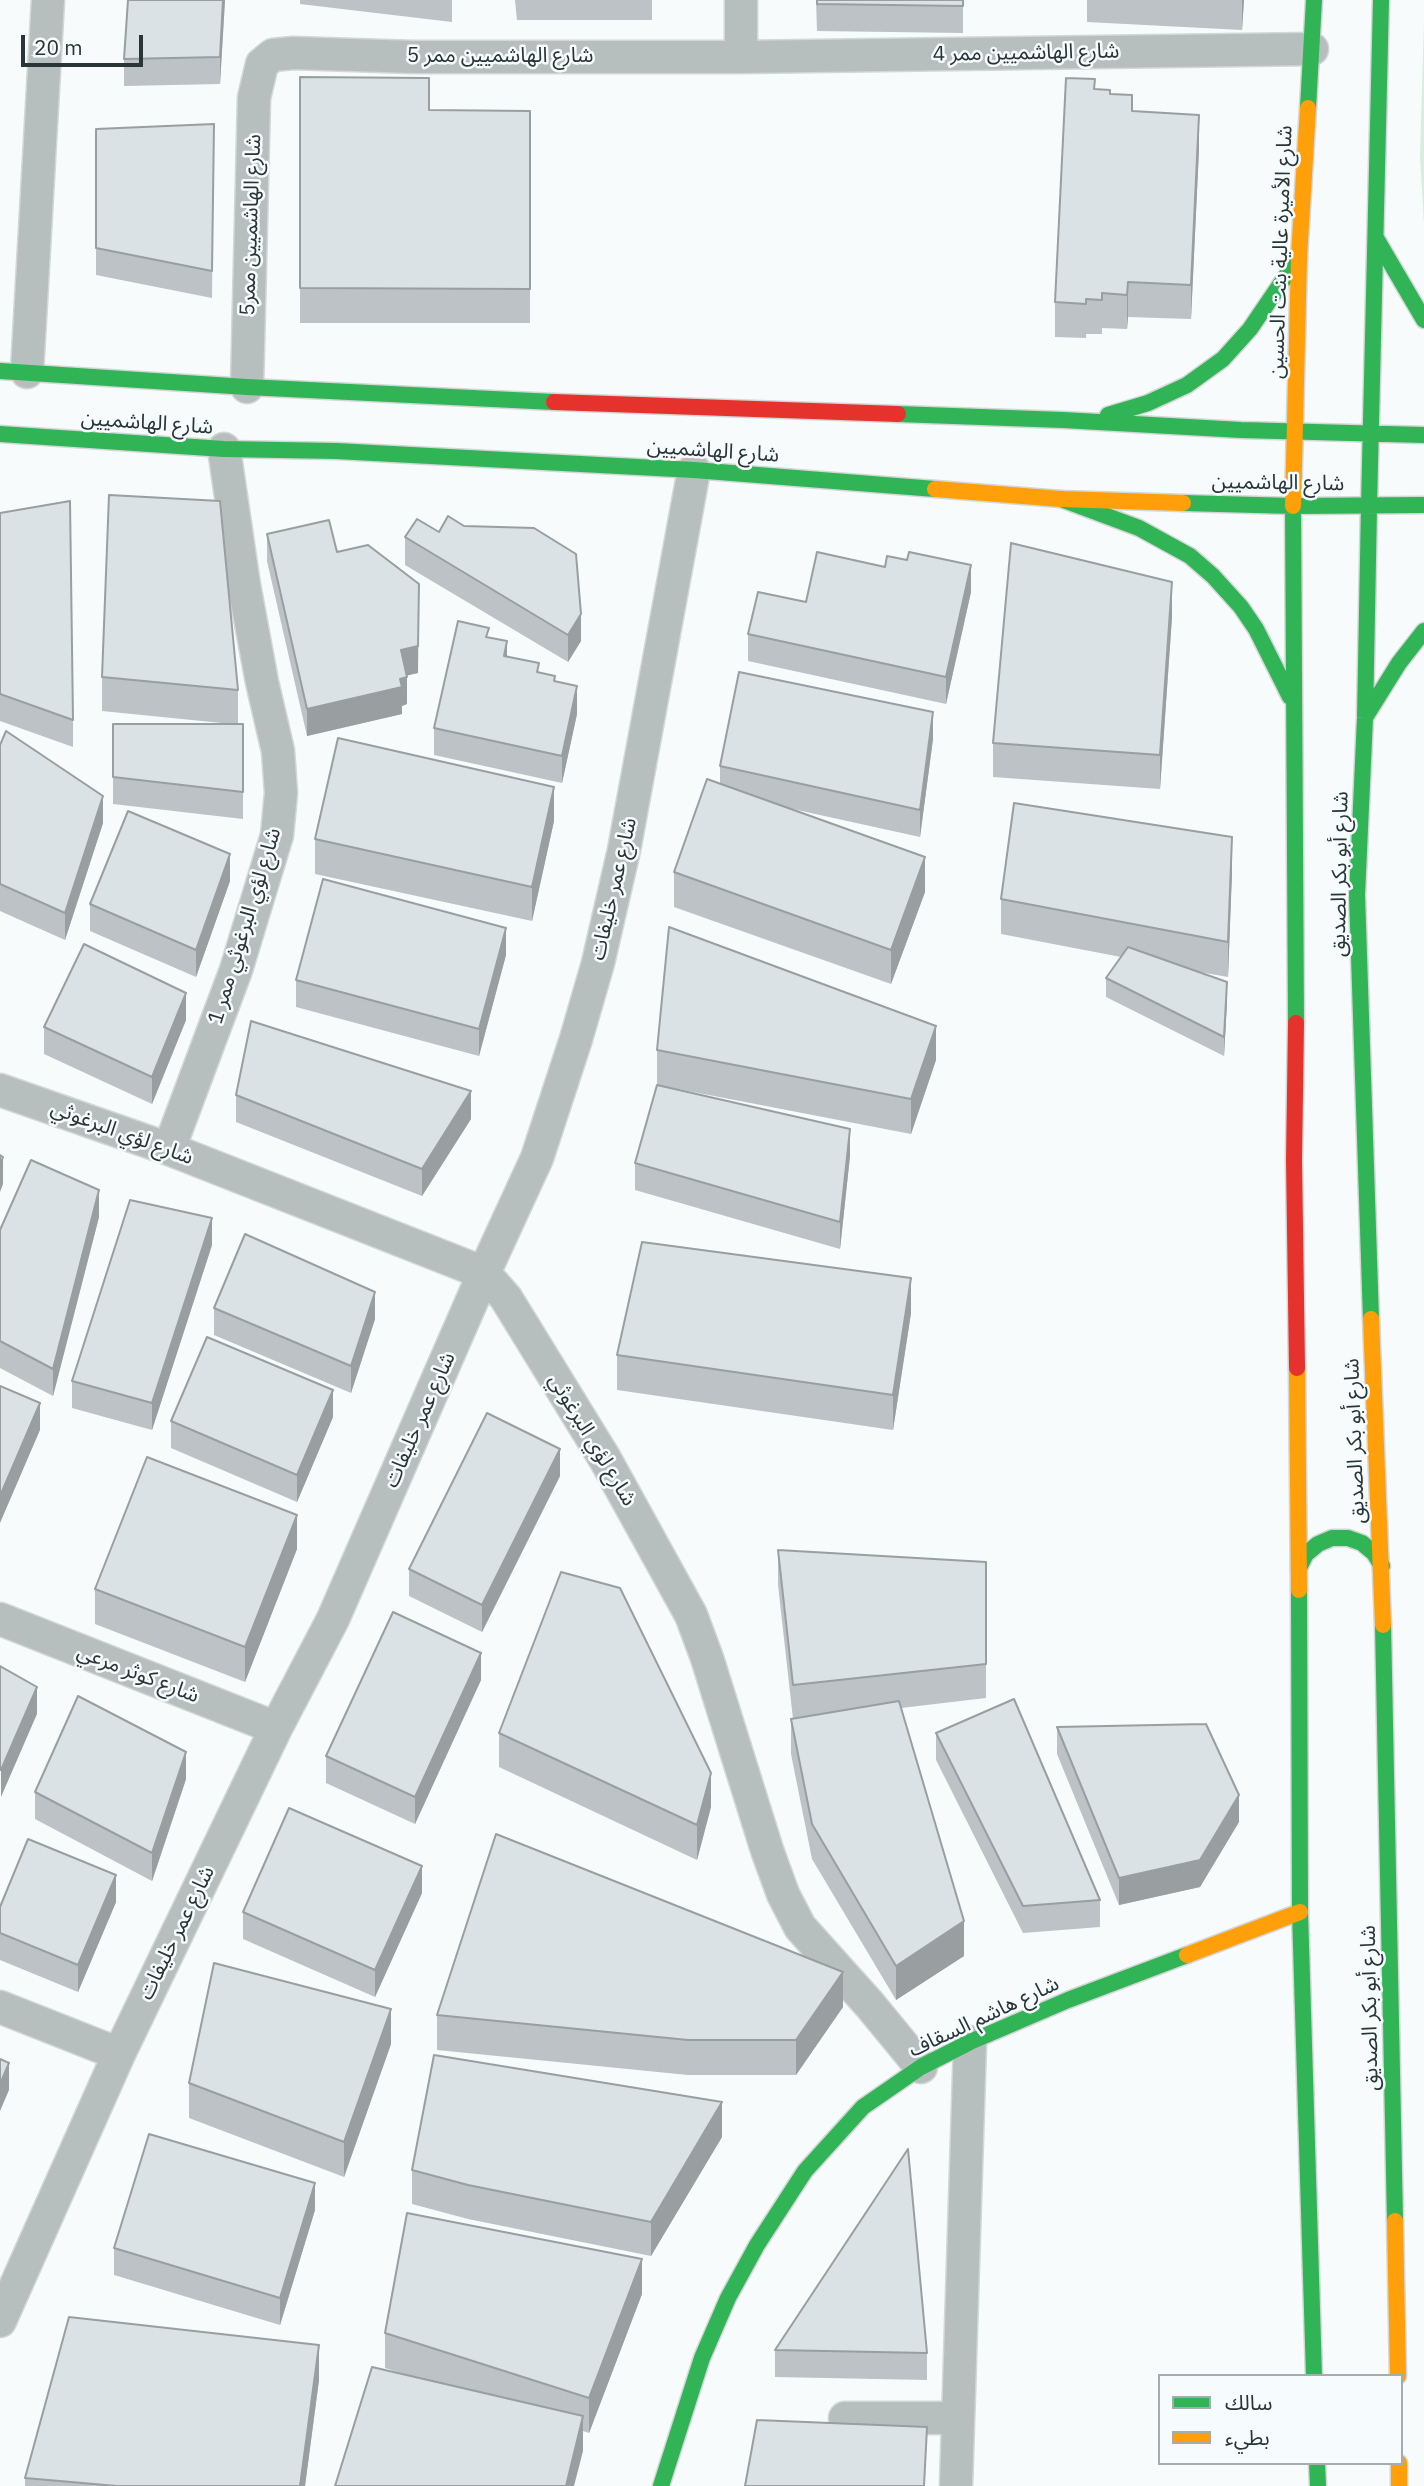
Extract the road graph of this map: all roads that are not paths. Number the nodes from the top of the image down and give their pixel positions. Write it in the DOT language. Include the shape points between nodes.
graph roads {
  1 [pos="48,0"];
  2 [pos="741,0"];
  3 [pos="1314,0"];
  4 [pos="1381,0"];
  5 [pos="1312,49"];
  6 [pos="741,57"];
  7 [pos="262,64"];
  8 [pos="1376,238"];
  9 [pos="1299,257"];
  10 [pos="1424,320"];
  11 [pos="14,372"];
  12 [pos="247,387"];
  13 [pos="1063,420"];
  14 [pos="1294,432"];
  15 [pos="0,434"];
  16 [pos="1370,435"];
  17 [pos="1424,435"];
  18 [pos="224,449"];
  19 [pos="694,470"];
  20 [pos="1061,499"];
  21 [pos="1424,505"];
  22 [pos="1293,506"];
  23 [pos="1369,506"];
  24 [pos="1424,631"];
  25 [pos="1294,706"];
  26 [pos="1365,718"];
  27 [pos="0,1090"];
  28 [pos="169,1149"];
  29 [pos="484,1273"];
  30 [pos="1382,1566"];
  31 [pos="1299,1568"];
  32 [pos="0,1619"];
  33 [pos="276,1728"];
  34 [pos="1300,1912"];
  35 [pos="0,2007"];
  36 [pos="970,2042"];
  37 [pos="119,2054"];
  38 [pos="920,2067"];
  39 [pos="0,2321"];
  40 [pos="1314,2374"];
  41 [pos="1398,2374"];
  42 [pos="845,2418"];
  43 [pos="956,2418"];
  44 [pos="1317,2465"];
  45 [pos="1399,2465"];
  46 [pos="660,2486"];
  47 [pos="956,2486"];
  48 [pos="1318,2486"];
  49 [pos="1399,2486"];
  1 -- 11 [label="street"];
  2 -- 6 [label="street"];
  3 -- 5 [label="main road, شارع الأميرة عالية بنت الحسين"];
  4 -- 8 [label="main road"];
  5 -- 6 [label="street, شارع الهاشميين ممر 4"];
  5 -- 9 [label="main road, شارع الأميرة عالية بنت الحسين"];
  6 -- 7 [label="street, شارع الهاشميين ممر 5" via="293,53 272,55"];
  7 -- 12 [label="street, شارع الهاشميين ممر5" via="254,98"];
  8 -- 10 [label="main road"];
  8 -- 16 [label="main road"];
  9 -- 13 [label="main road" via="1250,329 1223,359 1187,385 1107,415"];
  9 -- 14 [label="main road, شارع الأميرة عالية بنت الحسين"];
  11 -- 12 [label="main road, شارع الهاشميين"];
  12 -- 13 [label="main road, شارع الهاشميين"];
  13 -- 14 [label="main road, شارع الهاشميين"];
  14 -- 16 [label="main road, شارع الهاشميين"];
  14 -- 22 [label="main road, شارع الأميرة عالية بنت الحسين"];
  15 -- 18 [label="main road, شارع الهاشميين"];
  16 -- 17 [label="main road, شارع الهاشميين"];
  16 -- 23 [label="main road"];
  18 -- 19 [label="main road, شارع الهاشميين"];
  18 -- 28 [label="street, شارع لؤي البرغوثي ممر 1" via="244,585 278,751 281,793 277,835 236,970"];
  19 -- 20 [label="main road, شارع الهاشميين"];
  19 -- 29 [label="street, شارع عمر خليفات" via="624,850 598,963 537,1158"];
  20 -- 22 [label="main road, شارع الهاشميين"];
  20 -- 25 [label="main road" via="1164,540 1213,576 1256,629"];
  21 -- 23 [label="main road, شارع الهاشميين"];
  22 -- 23 [label="main road, شارع الهاشميين"];
  22 -- 25 [label="main road, شارع أبو بكر الصديق"];
  23 -- 26 [label="main road, شارع أبو بكر الصديق"];
  24 -- 26 [label="main road"];
  25 -- 31 [label="main road, شارع أبو بكر الصديق"];
  26 -- 30 [label="main road, شارع أبو بكر الصديق" via="1357,895"];
  27 -- 28 [label="street, شارع لؤي البرغوثي"];
  28 -- 29 [label="street, شارع لؤي البرغوثي"];
  29 -- 33 [label="street, شارع عمر خليفات" via="333,1619"];
  29 -- 38 [label="street, شارع لؤي البرغوثي" via="506,1298 605,1459 691,1615 767,1850 800,1927"];
  30 -- 31 [label="main road" via="1362,1543 1332,1538 1306,1554"];
  30 -- 41 [label="main road, شارع أبو بكر الصديق"];
  31 -- 34 [label="main road, شارع أبو بكر الصديق"];
  32 -- 33 [label="street, شارع كوثر مرعي"];
  33 -- 37 [label="street, شارع عمر خليفات"];
  34 -- 36 [label="main road, شارع هاشم السقاف"];
  34 -- 40 [label="main road, شارع أبو بكر الصديق"];
  35 -- 37 [label="street"];
  36 -- 38 [label="main road, شارع هاشم السقاف"];
  36 -- 43 [label="street"];
  37 -- 39 [label="street, شارع عمر خليفات"];
  38 -- 46 [label="main road, شارع هاشم السقاف" via="863,2107 805,2171 757,2245 702,2358"];
  42 -- 43 [label="street"];
  43 -- 47 [label="street"];
  44 -- 48 [label="main road"];
  45 -- 49 [label="main road"];
}
